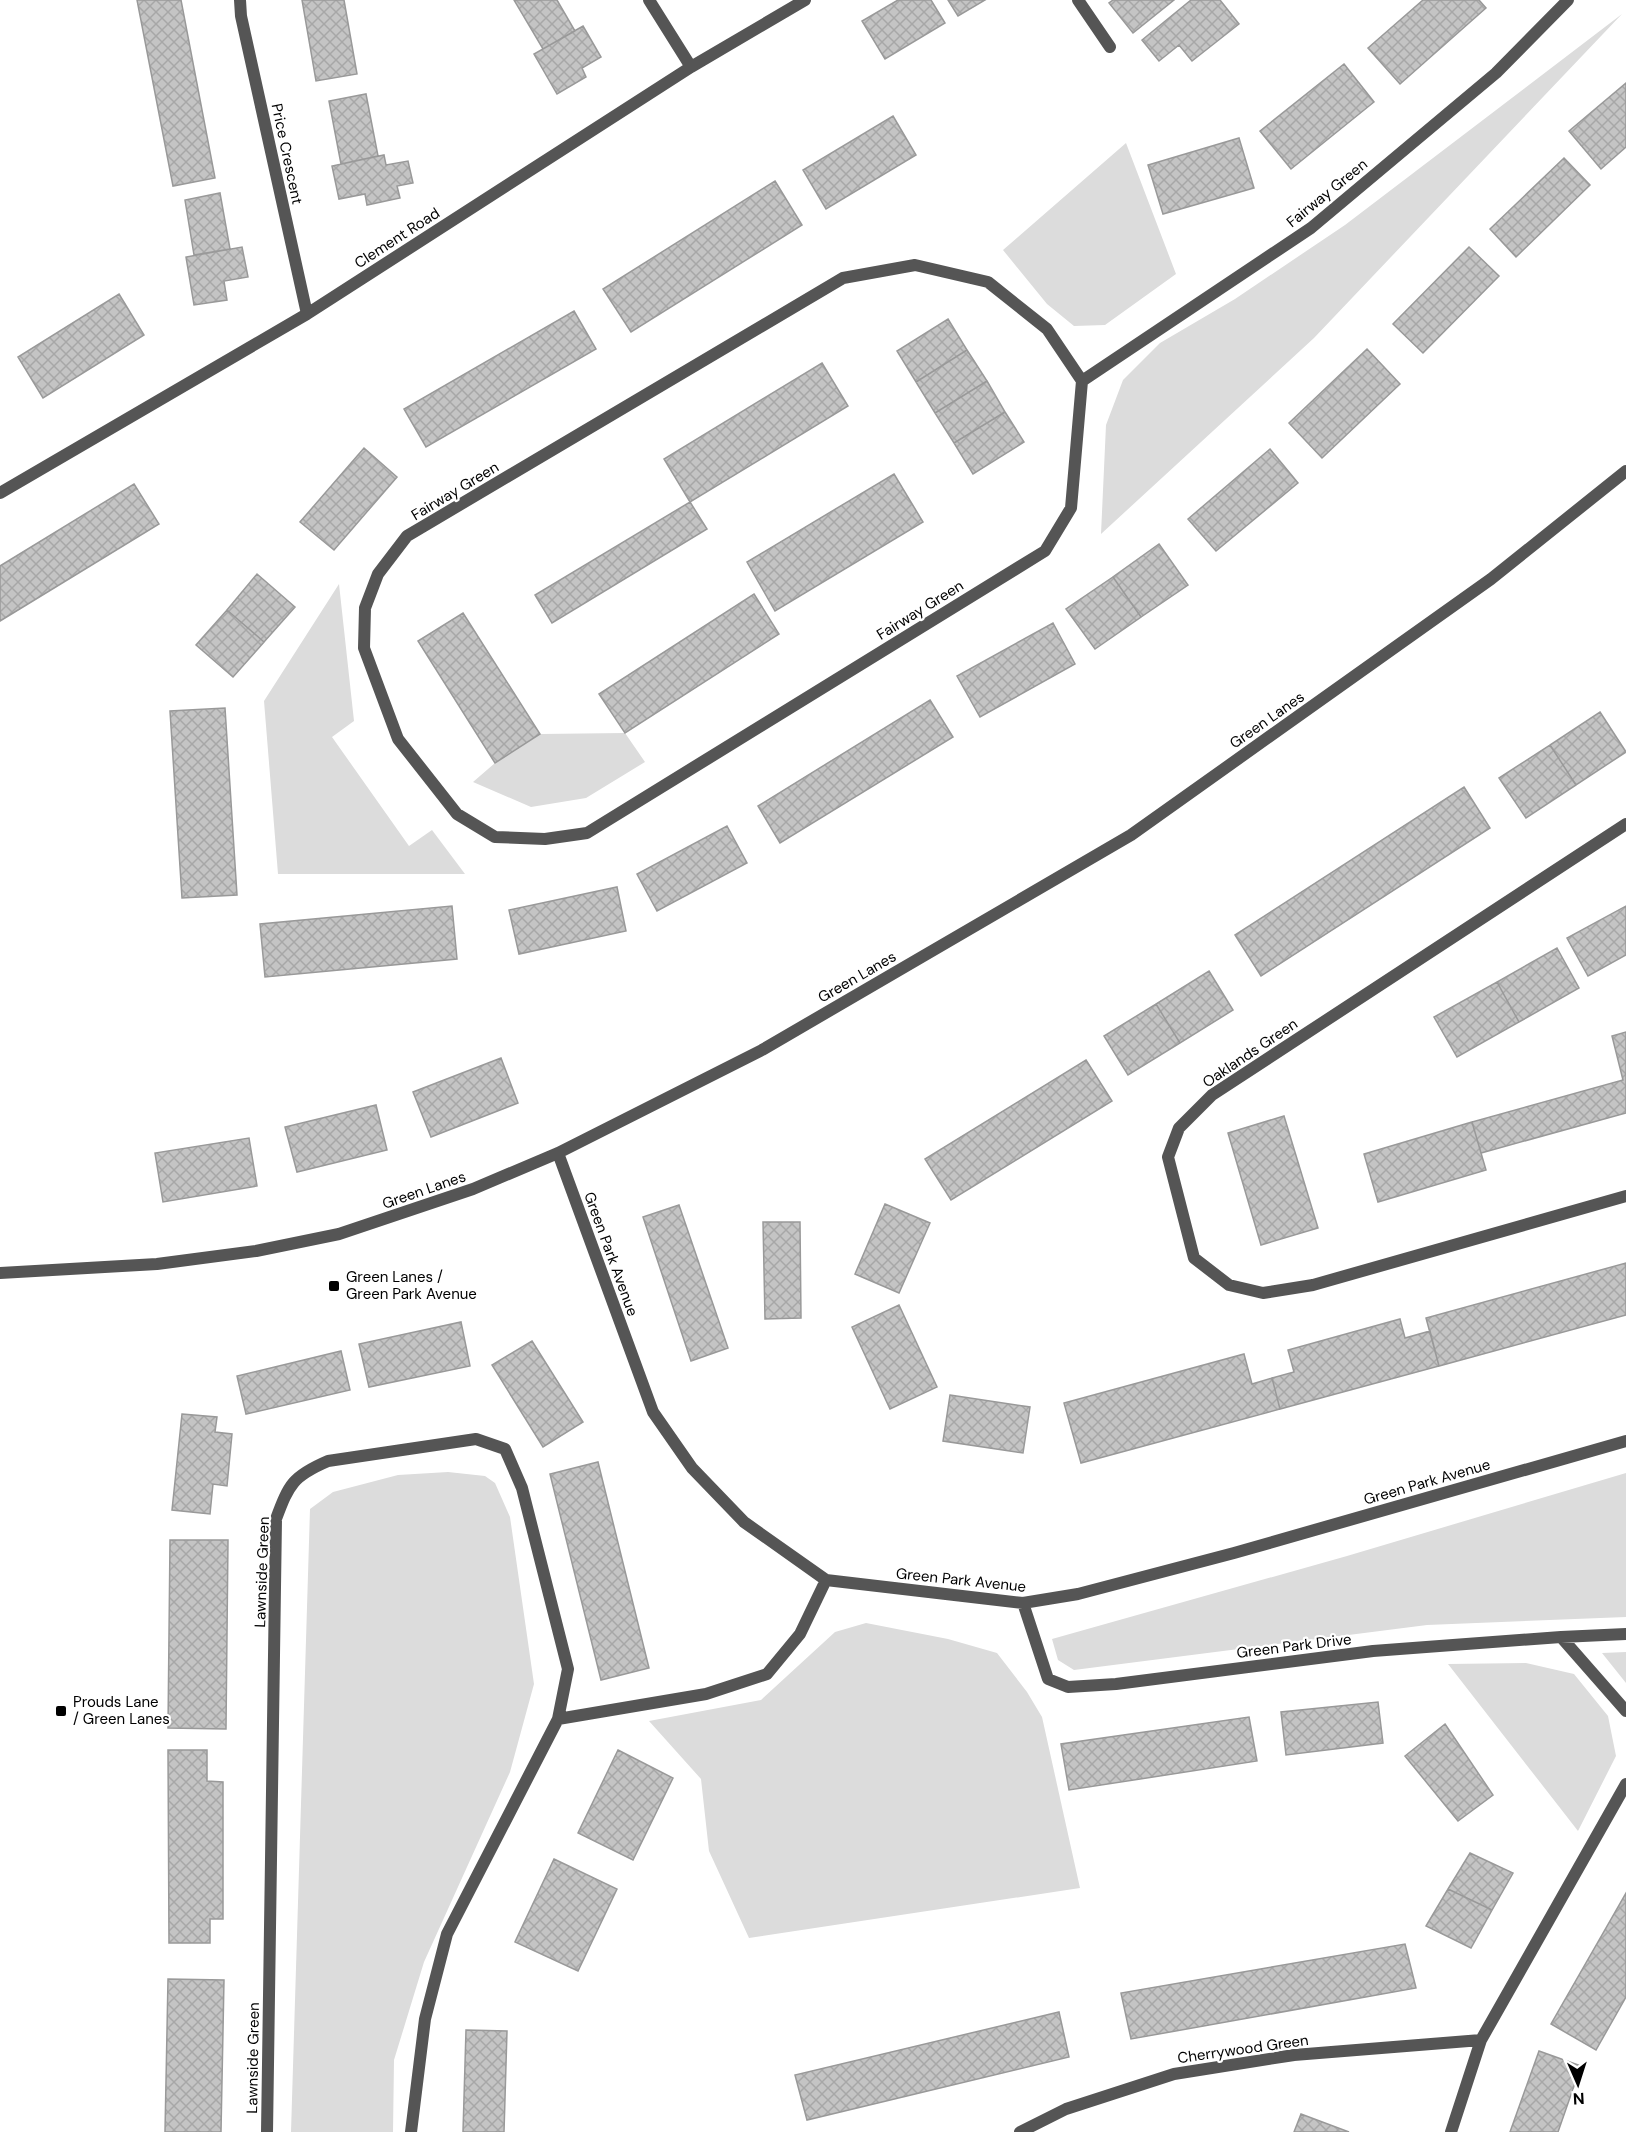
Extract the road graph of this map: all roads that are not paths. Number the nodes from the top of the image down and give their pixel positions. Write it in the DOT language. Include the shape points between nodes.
graph roads {
  1 [pos="240,0"];
  2 [pos="649,0"];
  3 [pos="805,0"];
  4 [pos="1078,0"];
  5 [pos="1568,0"];
  6 [pos="1110,47"];
  7 [pos="692,67"];
  8 [pos="307,314"];
  9 [pos="1082,381"];
  10 [pos="1626,471"];
  11 [pos="0,493"];
  12 [pos="1626,824"];
  13 [pos="558,1153"];
  14 [pos="1626,1196"];
  15 [pos="0,1273"];
  16 [pos="1626,1442"];
  17 [pos="826,1580"];
  18 [pos="1023,1603"];
  19 [pos="1626,1634"];
  20 [pos="1561,1637"];
  21 [pos="1626,1711"];
  22 [pos="558,1719"];
  23 [pos="1626,1784"];
  24 [pos="1481,2040"];
  25 [pos="267,2132"];
  26 [pos="411,2132"];
  27 [pos="1020,2132"];
  28 [pos="1451,2132"];
  1 -- 8 [label="street, Price Crescent"];
  2 -- 7 [label="street"];
  3 -- 7 [label="street, Clement Road"];
  4 -- 6 [label="street"];
  5 -- 9 [label="street, Fairway Green" via="1496,73 1311,228"];
  7 -- 8 [label="street, Clement Road"];
  8 -- 11 [label="street, Clement Road"];
  9 -- 9 [label="street, Fairway Green" via="1071,508 1045,551 587,833 545,839 495,837 457,814 398,739 364,648 365,608 378,574 407,536 843,278 915,265 988,282 1047,329"];
  10 -- 13 [label="street, Green Lanes" via="1491,579 1131,835 762,1050"];
  12 -- 14 [label="street, Oaklands Green" via="1212,1095 1179,1128 1168,1158 1194,1258 1229,1285 1263,1293 1313,1285"];
  13 -- 15 [label="street, Green Lanes" via="473,1189 339,1234 256,1251 157,1264"];
  13 -- 17 [label="street, Green Park Avenue" via="653,1412 692,1468 744,1522"];
  16 -- 18 [label="street, Green Park Avenue" via="1200,1562 1078,1594"];
  17 -- 18 [label="street, Green Park Avenue"];
  17 -- 22 [label="street" via="800,1634 767,1674 706,1694"];
  18 -- 20 [label="street, Green Park Drive" via="1048,1679 1068,1687 1373,1651"];
  19 -- 20 [label="street, Green Park Drive"];
  20 -- 21 [label="street"];
  22 -- 25 [label="street, Lawnside Green" via="568,1669 522,1488 505,1449 476,1439 328,1461 306,1471 287,1490 276,1520"];
  22 -- 26 [label="street, Lawnside Green" via="447,1934 425,2019"];
  23 -- 24 [label="street"];
  24 -- 27 [label="street, Cherrywood Green" via="1294,2055 1174,2074 1066,2109"];
  24 -- 28 [label="street"];
}
